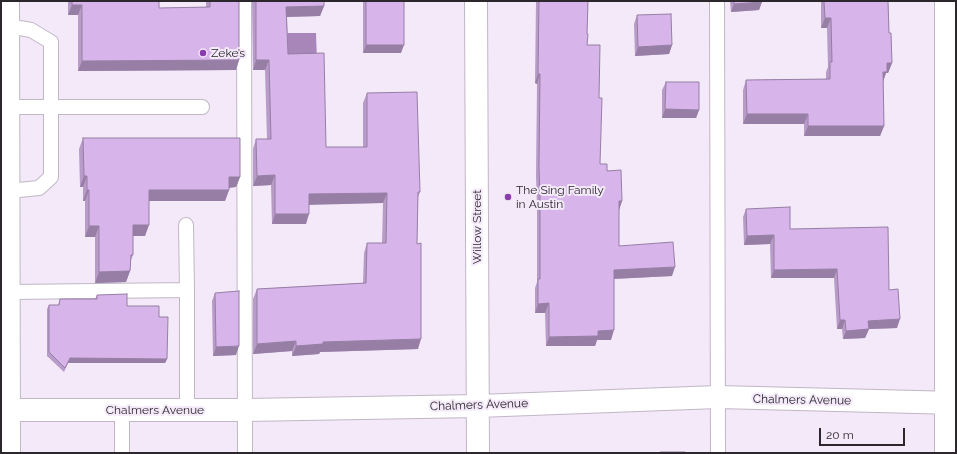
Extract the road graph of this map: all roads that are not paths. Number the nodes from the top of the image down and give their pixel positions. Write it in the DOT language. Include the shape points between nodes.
graph roads {
  1 [pos="8,1"];
  2 [pos="244,1"];
  3 [pos="476,1"];
  4 [pos="717,1"];
  5 [pos="946,1"];
  6 [pos="8,26"];
  7 [pos="8,107"];
  8 [pos="202,107"];
  9 [pos="51,108"];
  10 [pos="6,182"];
  11 [pos="186,225"];
  12 [pos="5,241"];
  13 [pos="187,290"];
  14 [pos="8,292"];
  15 [pos="5,349"];
  16 [pos="718,397"];
  17 [pos="951,403"];
  18 [pos="478,406"];
  19 [pos="5,410"];
  20 [pos="122,410"];
  21 [pos="187,410"];
  22 [pos="245,410"];
  23 [pos="9,453"];
  24 [pos="122,453"];
  25 [pos="245,453"];
  26 [pos="478,453"];
  27 [pos="718,453"];
  28 [pos="946,453"];
  1 -- 6 [label="street"];
  2 -- 22 [label="lane"];
  3 -- 18 [label="street, Willow Street"];
  4 -- 16 [label="lane"];
  5 -- 17 [label="street"];
  6 -- 7 [label="street"];
  6 -- 9 [label="lane" via="31,30 51,42"];
  7 -- 9 [label="lane"];
  7 -- 10 [label="street"];
  8 -- 9 [label="lane"];
  9 -- 10 [label="lane" via="51,177 39,188"];
  10 -- 12 [label="street"];
  11 -- 13 [label="lane"];
  12 -- 14 [label="street"];
  13 -- 14 [label="lane"];
  13 -- 21 [label="lane"];
  14 -- 15 [label="street"];
  15 -- 19 [label="street"];
  16 -- 17 [label="street, Chalmers Avenue"];
  16 -- 18 [label="street, Chalmers Avenue"];
  16 -- 27 [label="lane"];
  17 -- 28 [label="street"];
  18 -- 22 [label="street, Chalmers Avenue"];
  18 -- 26 [label="street, Willow Street"];
  19 -- 20 [label="street, Chalmers Avenue"];
  19 -- 23 [label="street"];
  20 -- 21 [label="street, Chalmers Avenue"];
  20 -- 24 [label="lane"];
  21 -- 22 [label="street, Chalmers Avenue"];
  22 -- 25 [label="lane"];
}
